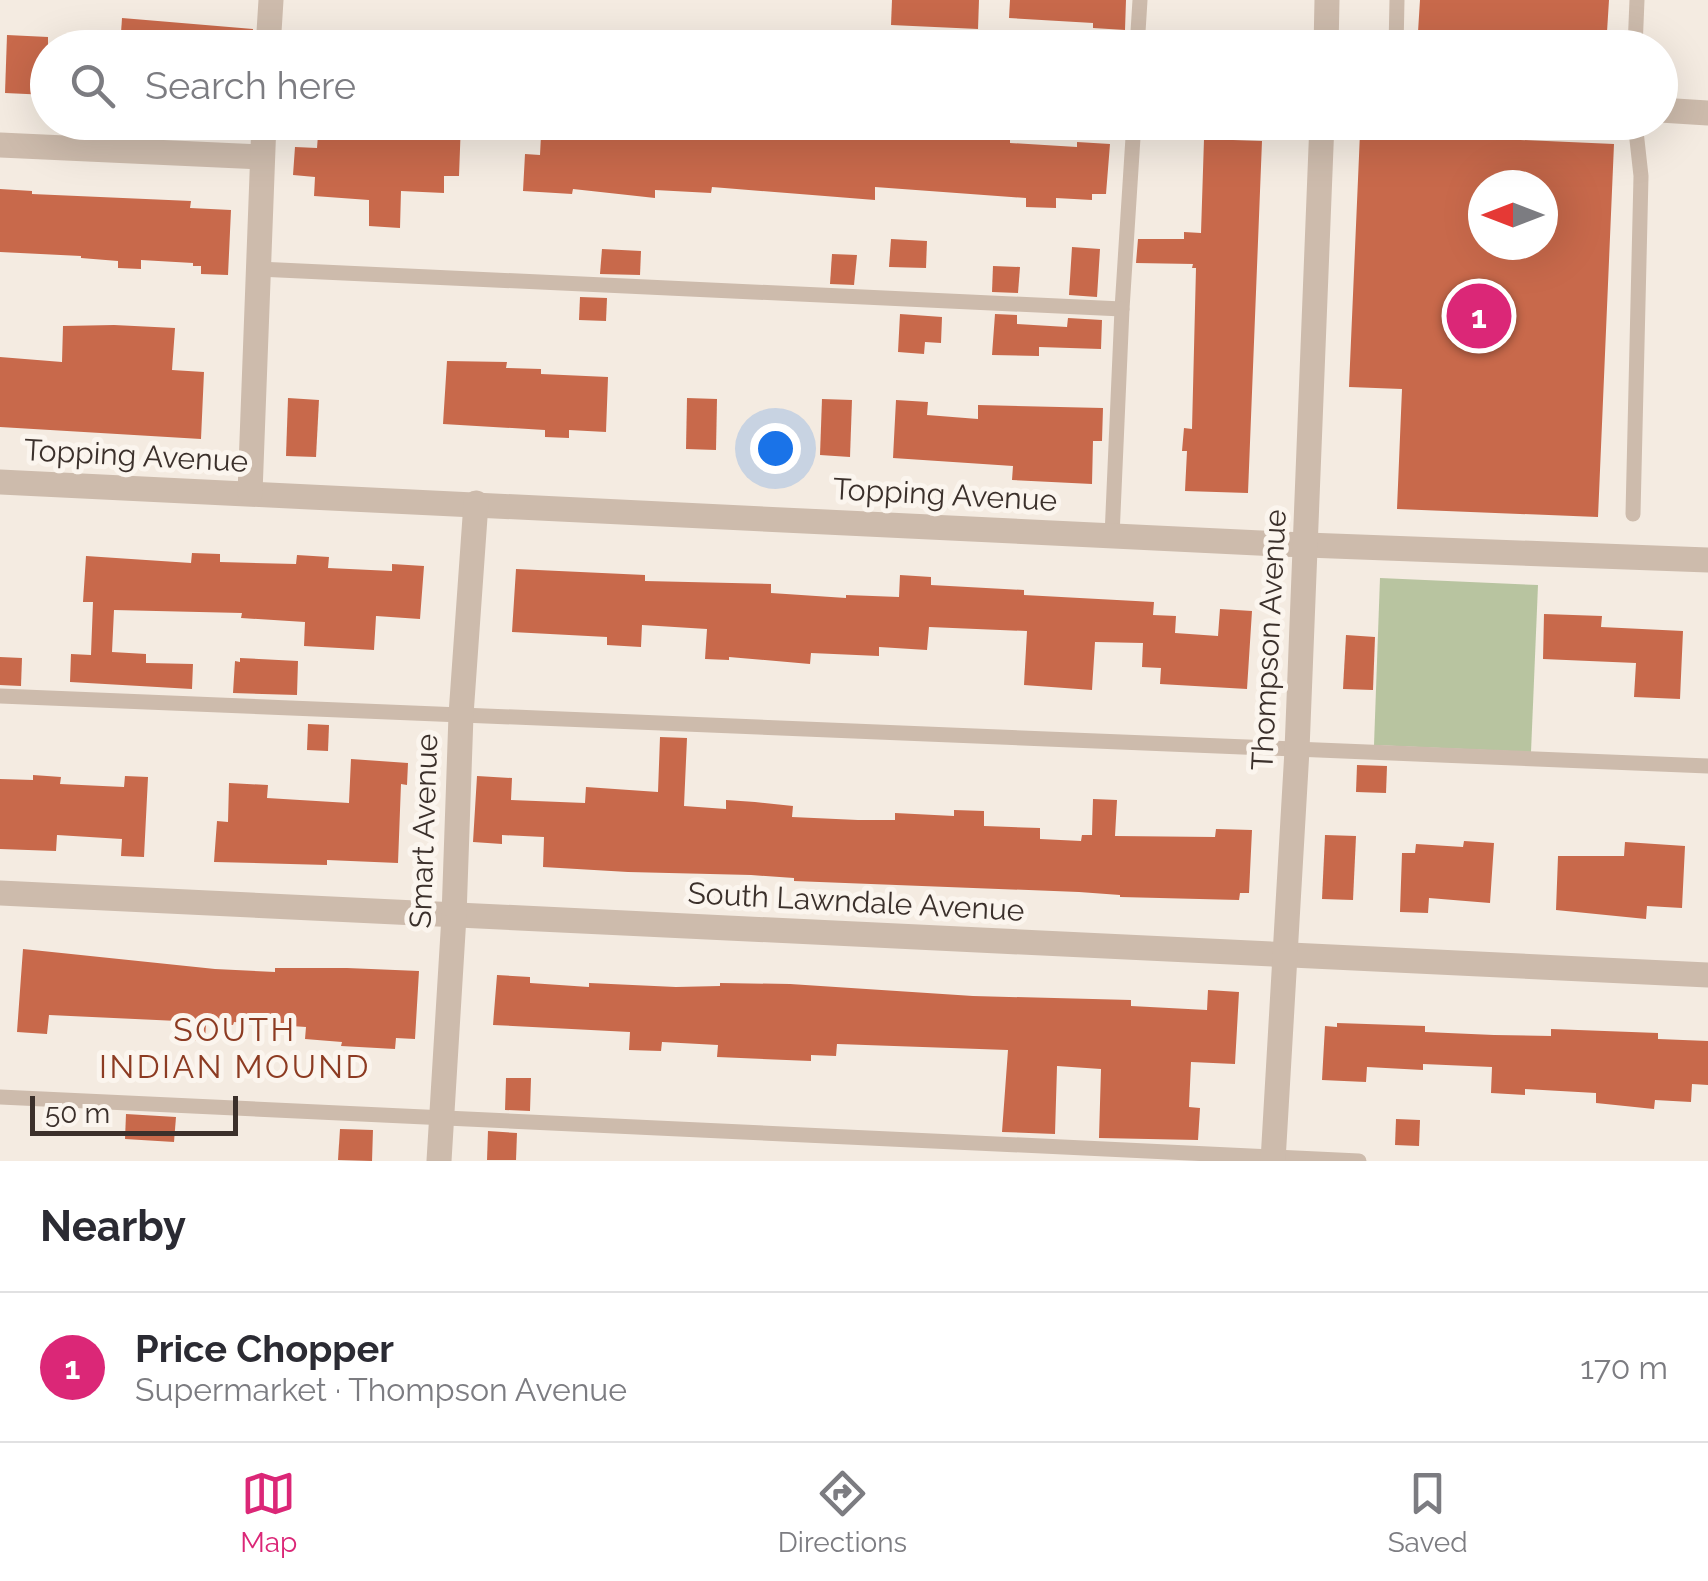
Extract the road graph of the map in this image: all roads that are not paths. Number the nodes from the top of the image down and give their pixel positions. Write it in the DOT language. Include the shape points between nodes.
graph roads {
  1 [pos="270,0"];
  2 [pos="1140,0"];
  3 [pos="1327,0"];
  4 [pos="1397,0"];
  5 [pos="1637,0"];
  6 [pos="269,30"];
  7 [pos="1139,30"];
  8 [pos="1326,30"];
  9 [pos="1396,30"];
  10 [pos="1636,30"];
  11 [pos="1678,111"];
  12 [pos="1708,113"];
  13 [pos="263,140"];
  14 [pos="1133,140"];
  15 [pos="1321,140"];
  16 [pos="1638,140"];
  17 [pos="0,145"];
  18 [pos="262,157"];
  19 [pos="258,269"];
  20 [pos="1122,309"];
  21 [pos="0,482"];
  22 [pos="250,494"];
  23 [pos="476,503"];
  24 [pos="1633,514"];
  25 [pos="1112,536"];
  26 [pos="1306,545"];
  27 [pos="1708,560"];
  28 [pos="0,696"];
  29 [pos="461,715"];
  30 [pos="1297,750"];
  31 [pos="1708,766"];
  32 [pos="0,893"];
  33 [pos="454,916"];
  34 [pos="1286,956"];
  35 [pos="1708,975"];
  36 [pos="0,1097"];
  37 [pos="441,1120"];
  38 [pos="1273,1159"];
  39 [pos="439,1161"];
  40 [pos="1358,1161"];
  1 -- 6 [label="street"];
  2 -- 7 [label="lane"];
  3 -- 8 [label="street"];
  4 -- 9 [label="lane"];
  5 -- 10 [label="lane"];
  11 -- 12 [label="street"];
  13 -- 18 [label="street"];
  14 -- 20 [label="lane"];
  15 -- 26 [label="street, Thompson Avenue"];
  16 -- 24 [label="lane"];
  17 -- 18 [label="street"];
  18 -- 19 [label="street"];
  19 -- 20 [label="lane"];
  19 -- 22 [label="street"];
  20 -- 25 [label="lane"];
  21 -- 22 [label="street, Topping Avenue"];
  22 -- 23 [label="street, Topping Avenue"];
  23 -- 25 [label="street, Topping Avenue"];
  23 -- 29 [label="street, Smart Avenue"];
  25 -- 26 [label="street, Topping Avenue"];
  26 -- 27 [label="street, Topping Avenue"];
  26 -- 30 [label="street, Thompson Avenue"];
  28 -- 29 [label="lane"];
  29 -- 30 [label="lane"];
  29 -- 33 [label="street, Smart Avenue"];
  30 -- 31 [label="lane"];
  30 -- 34 [label="street, Thompson Avenue"];
  32 -- 33 [label="street, South Lawndale Avenue"];
  33 -- 34 [label="street, South Lawndale Avenue"];
  33 -- 37 [label="street, Smart Avenue"];
  34 -- 35 [label="street, South Lawndale Avenue"];
  34 -- 38 [label="street, Thompson Avenue"];
  36 -- 37 [label="lane"];
  37 -- 38 [label="lane"];
  37 -- 39 [label="street, Smart Avenue"];
  38 -- 40 [label="lane"];
}
